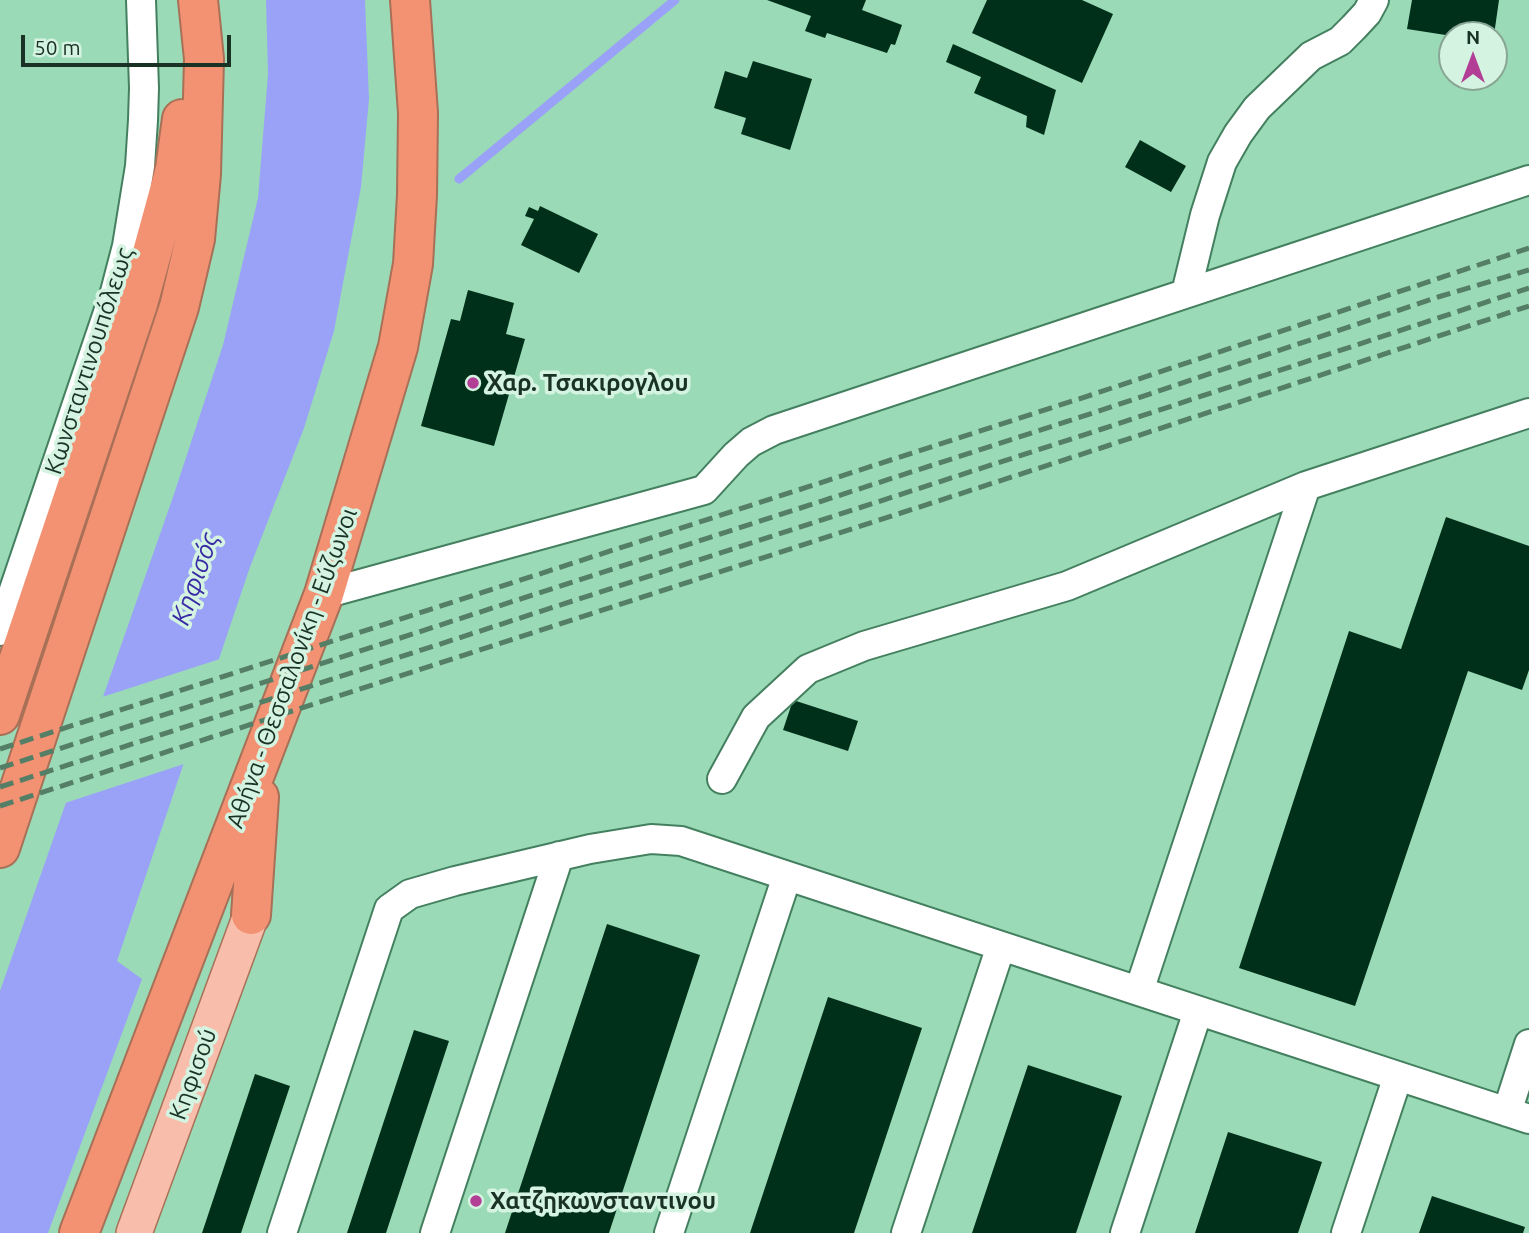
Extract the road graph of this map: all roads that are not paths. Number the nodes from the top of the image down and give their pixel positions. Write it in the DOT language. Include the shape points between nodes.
graph roads {
  1 [pos="141,0"];
  2 [pos="198,0"];
  3 [pos="410,0"];
  4 [pos="1374,0"];
  5 [pos="204,59"];
  6 [pos="1529,180"];
  7 [pos="1186,293"];
  8 [pos="1529,413"];
  9 [pos="1306,486"];
  10 [pos="324,594"];
  11 [pos="0,631"];
  12 [pos="0,715"];
  13 [pos="262,760"];
  14 [pos="722,779"];
  15 [pos="0,848"];
  16 [pos="559,856"];
  17 [pos="787,876"];
  18 [pos="251,915"];
  19 [pos="1001,946"];
  20 [pos="1139,991"];
  21 [pos="1198,1010"];
  22 [pos="1529,1044"];
  23 [pos="1398,1076"];
  24 [pos="1518,1115"];
  25 [pos="79,1233"];
  26 [pos="134,1233"];
  27 [pos="282,1233"];
  28 [pos="435,1233"];
  29 [pos="669,1233"];
  30 [pos="906,1233"];
  31 [pos="1125,1233"];
  32 [pos="1346,1233"];
  1 -- 11 [label="street, Κωνσταντινουπόλεως" via="143,120 127,246"];
  2 -- 5 [label="highway"];
  3 -- 10 [label="highway, Αθήνα - Θεσσαλονίκη - Εύζωνοι" via="418,113 413,264 398,347"];
  4 -- 7 [label="street" via="1340,41 1311,56 1257,108 1238,134 1222,162"];
  5 -- 12 [label="highway" via="186,96 175,169 138,304"];
  5 -- 15 [label="highway" via="195,239 179,307"];
  6 -- 7 [label="street"];
  7 -- 10 [label="street" via="774,430 751,442 704,489"];
  8 -- 9 [label="street"];
  9 -- 14 [label="street" via="1067,586 864,646 808,669 756,717"];
  9 -- 20 [label="street"];
  10 -- 13 [label="highway, Αθήνα - Θεσσαλονίκη - Εύζωνοι"];
  13 -- 18 [label="highway"];
  13 -- 25 [label="highway, Αθήνα - Θεσσαλονίκη - Εύζωνοι"];
  16 -- 17 [label="street" via="667,839"];
  16 -- 27 [label="street" via="431,887 410,894 389,909"];
  16 -- 28 [label="street"];
  17 -- 19 [label="street"];
  17 -- 29 [label="street"];
  18 -- 26 [label="main road, Κηφισού"];
  19 -- 20 [label="street"];
  19 -- 30 [label="street"];
  20 -- 21 [label="street"];
  21 -- 23 [label="street"];
  21 -- 31 [label="street"];
  22 -- 24 [label="street"];
  23 -- 24 [label="street"];
  23 -- 32 [label="street"];
}
